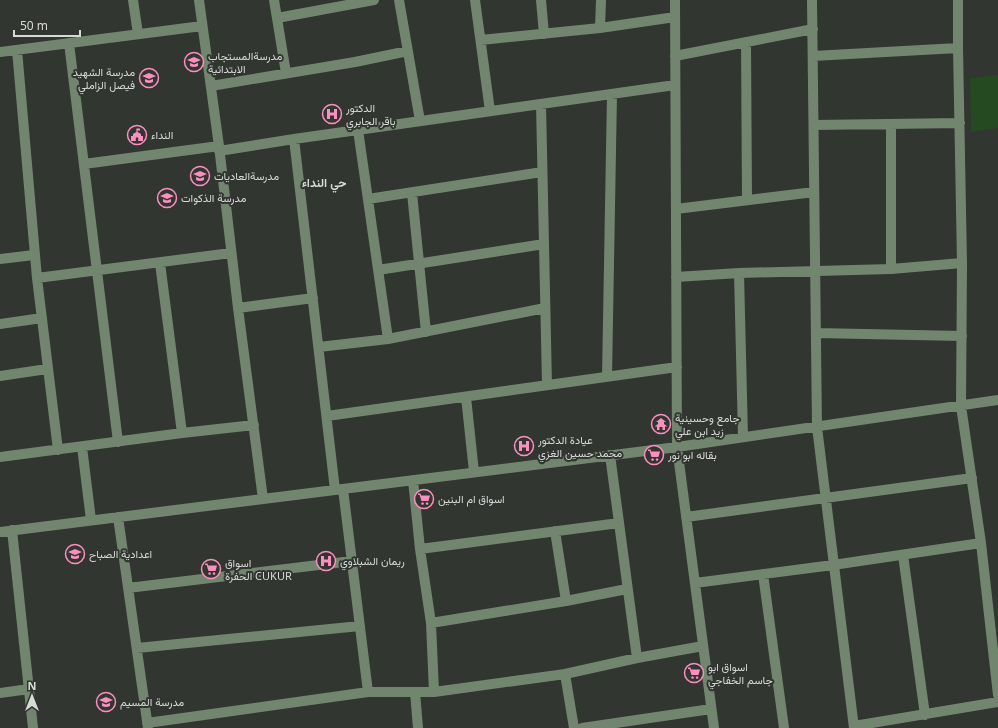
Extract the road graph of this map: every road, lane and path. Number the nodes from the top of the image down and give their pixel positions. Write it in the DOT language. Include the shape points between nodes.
graph roads {
  1 [pos="133,0"];
  2 [pos="199,0"];
  3 [pos="274,0"];
  4 [pos="374,0"];
  5 [pos="399,0"];
  6 [pos="475,0"];
  7 [pos="541,0"];
  8 [pos="601,0"];
  9 [pos="675,0"];
  10 [pos="812,0"];
  11 [pos="958,0"];
  12 [pos="675,17"];
  13 [pos="277,18"];
  14 [pos="202,26"];
  15 [pos="600,28"];
  16 [pos="813,29"];
  17 [pos="138,34"];
  18 [pos="544,34"];
  19 [pos="481,40"];
  20 [pos="746,42"];
  21 [pos="69,43"];
  22 [pos="958,48"];
  23 [pos="16,50"];
  24 [pos="408,51"];
  25 [pos="0,52"];
  26 [pos="675,56"];
  27 [pos="813,56"];
  28 [pos="286,73"];
  29 [pos="675,85"];
  30 [pos="211,86"];
  31 [pos="612,94"];
  32 [pos="541,104"];
  33 [pos="490,111"];
  34 [pos="420,121"];
  35 [pos="960,123"];
  36 [pos="891,124"];
  37 [pos="814,125"];
  38 [pos="358,130"];
  39 [pos="294,139"];
  40 [pos="219,148"];
  41 [pos="84,164"];
  42 [pos="542,172"];
  43 [pos="814,192"];
  44 [pos="412,193"];
  45 [pos="368,199"];
  46 [pos="747,200"];
  47 [pos="676,208"];
  48 [pos="544,244"];
  49 [pos="231,253"];
  50 [pos="34,254"];
  51 [pos="0,259"];
  52 [pos="160,263"];
  53 [pos="419,263"];
  54 [pos="962,263"];
  55 [pos="891,269"];
  56 [pos="98,270"];
  57 [pos="378,270"];
  58 [pos="815,270"];
  59 [pos="739,273"];
  60 [pos="676,277"];
  61 [pos="36,278"];
  62 [pos="313,298"];
  63 [pos="238,308"];
  64 [pos="545,308"];
  65 [pos="42,318"];
  66 [pos="0,324"];
  67 [pos="426,332"];
  68 [pos="816,333"];
  69 [pos="962,336"];
  70 [pos="388,339"];
  71 [pos="318,347"];
  72 [pos="677,367"];
  73 [pos="47,369"];
  74 [pos="0,376"];
  75 [pos="607,377"];
  76 [pos="547,385"];
  77 [pos="466,397"];
  78 [pos="998,400"];
  79 [pos="961,406"];
  80 [pos="327,416"];
  81 [pos="254,425"];
  82 [pos="817,427"];
  83 [pos="182,433"];
  84 [pos="743,437"];
  85 [pos="118,442"];
  86 [pos="82,447"];
  87 [pos="677,447"];
  88 [pos="58,450"];
  89 [pos="610,455"];
  90 [pos="0,457"];
  91 [pos="474,472"];
  92 [pos="972,478"];
  93 [pos="413,480"];
  94 [pos="339,489"];
  95 [pos="826,498"];
  96 [pos="263,499"];
  97 [pos="118,517"];
  98 [pos="686,517"];
  99 [pos="91,520"];
  100 [pos="619,523"];
  101 [pos="12,530"];
  102 [pos="555,531"];
  103 [pos="0,532"];
  104 [pos="981,543"];
  105 [pos="420,549"];
  106 [pos="904,555"];
  107 [pos="352,561"];
  108 [pos="833,565"];
  109 [pos="763,574"];
  110 [pos="695,583"];
  111 [pos="128,588"];
  112 [pos="628,589"];
  113 [pos="566,601"];
  114 [pos="431,623"];
  115 [pos="360,626"];
  116 [pos="703,646"];
  117 [pos="137,648"];
  118 [pos="637,658"];
  119 [pos="566,674"];
  120 [pos="29,689"];
  121 [pos="368,692"];
  122 [pos="415,692"];
  123 [pos="434,692"];
  124 [pos="0,693"];
  125 [pos="998,695"];
  126 [pos="998,702"];
  127 [pos="712,709"];
  128 [pos="925,714"];
  129 [pos="643,723"];
  130 [pos="147,725"];
  131 [pos="854,727"];
  132 [pos="33,728"];
  133 [pos="418,728"];
  134 [pos="574,728"];
  135 [pos="582,728"];
  136 [pos="714,728"];
  137 [pos="784,728"];
  1 -- 17 [label="street"];
  2 -- 14 [label="street"];
  3 -- 13 [label="street"];
  4 -- 13 [label="street"];
  5 -- 24 [label="street"];
  6 -- 19 [label="street"];
  7 -- 18 [label="street"];
  8 -- 15 [label="street"];
  9 -- 12 [label="street"];
  10 -- 16 [label="street"];
  11 -- 22 [label="street"];
  12 -- 15 [label="street"];
  12 -- 26 [label="street"];
  13 -- 28 [label="street"];
  14 -- 17 [label="street"];
  14 -- 30 [label="street"];
  15 -- 18 [label="street"];
  16 -- 20 [label="street"];
  16 -- 27 [label="street"];
  17 -- 21 [label="street"];
  18 -- 19 [label="street"];
  19 -- 33 [label="street"];
  20 -- 26 [label="street"];
  20 -- 46 [label="street"];
  21 -- 23 [label="street"];
  21 -- 41 [label="street"];
  22 -- 27 [label="street"];
  22 -- 35 [label="street"];
  23 -- 25 [label="street"];
  23 -- 50 [label="street"];
  24 -- 28 [label="street"];
  24 -- 34 [label="street"];
  26 -- 29 [label="street"];
  27 -- 37 [label="street"];
  28 -- 30 [label="street"];
  29 -- 31 [label="street"];
  29 -- 47 [label="street"];
  30 -- 40 [label="street"];
  31 -- 32 [label="street"];
  31 -- 75 [label="street"];
  32 -- 33 [label="street"];
  32 -- 42 [label="street"];
  33 -- 34 [label="street"];
  34 -- 38 [label="street"];
  35 -- 36 [label="street"];
  35 -- 54 [label="street"];
  36 -- 37 [label="street"];
  36 -- 55 [label="street"];
  37 -- 43 [label="street"];
  38 -- 39 [label="street"];
  38 -- 45 [label="street"];
  39 -- 40 [label="street"];
  39 -- 62 [label="street"];
  40 -- 41 [label="street"];
  40 -- 49 [label="street"];
  41 -- 56 [label="street"];
  42 -- 44 [label="street"];
  42 -- 48 [label="street"];
  43 -- 46 [label="street"];
  43 -- 58 [label="street"];
  44 -- 45 [label="street"];
  44 -- 53 [label="street"];
  45 -- 57 [label="street"];
  46 -- 47 [label="street"];
  47 -- 60 [label="street"];
  48 -- 53 [label="street"];
  48 -- 64 [label="street"];
  49 -- 52 [label="street"];
  49 -- 63 [label="street"];
  50 -- 51 [label="street"];
  50 -- 61 [label="street"];
  52 -- 56 [label="street"];
  52 -- 83 [label="street"];
  53 -- 57 [label="street"];
  53 -- 67 [label="street"];
  54 -- 55 [label="street"];
  54 -- 69 [label="street"];
  55 -- 58 [label="street"];
  56 -- 61 [label="street"];
  56 -- 85 [label="street"];
  57 -- 70 [label="street"];
  58 -- 59 [label="street"];
  58 -- 68 [label="street"];
  59 -- 60 [label="street"];
  59 -- 84 [label="street"];
  60 -- 72 [label="street"];
  61 -- 65 [label="street"];
  62 -- 63 [label="street"];
  62 -- 71 [label="street"];
  63 -- 81 [label="street"];
  64 -- 67 [label="street"];
  64 -- 76 [label="street"];
  65 -- 66 [label="street"];
  65 -- 73 [label="street"];
  67 -- 70 [label="street"];
  68 -- 69 [label="street"];
  68 -- 82 [label="street"];
  69 -- 79 [label="street"];
  70 -- 71 [label="street"];
  71 -- 80 [label="street"];
  72 -- 75 [label="street"];
  72 -- 87 [label="street"];
  73 -- 74 [label="street"];
  73 -- 88 [label="street"];
  75 -- 76 [label="street"];
  76 -- 77 [label="street"];
  77 -- 80 [label="street"];
  77 -- 91 [label="street"];
  78 -- 79 [label="street"];
  79 -- 82 [label="street"];
  79 -- 92 [label="street"];
  80 -- 94 [label="street"];
  81 -- 83 [label="street"];
  81 -- 96 [label="street"];
  82 -- 84 [label="street"];
  82 -- 95 [label="street"];
  83 -- 85 [label="street"];
  84 -- 87 [label="street"];
  85 -- 86 [label="street"];
  86 -- 88 [label="street"];
  86 -- 99 [label="street"];
  87 -- 89 [label="street"];
  87 -- 98 [label="street"];
  88 -- 90 [label="street"];
  89 -- 91 [label="street"];
  89 -- 100 [label="street"];
  91 -- 93 [label="street"];
  92 -- 95 [label="street"];
  92 -- 104 [label="street"];
  93 -- 94 [label="street"];
  93 -- 105 [label="street"];
  94 -- 96 [label="street"];
  94 -- 107 [label="street"];
  95 -- 98 [label="street"];
  95 -- 108 [label="street"];
  96 -- 97 [label="street"];
  97 -- 99 [label="street"];
  97 -- 111 [label="street"];
  98 -- 110 [label="street"];
  99 -- 101 [label="street"];
  100 -- 102 [label="street"];
  100 -- 112 [label="street"];
  101 -- 103 [label="street"];
  101 -- 120 [label="street"];
  102 -- 105 [label="street"];
  102 -- 113 [label="street"];
  104 -- 106 [label="street"];
  104 -- 125 [label="street"];
  105 -- 114 [label="street"];
  106 -- 108 [label="street"];
  106 -- 128 [label="street"];
  107 -- 111 [label="street"];
  107 -- 115 [label="street"];
  108 -- 109 [label="street"];
  108 -- 131 [label="street"];
  109 -- 110 [label="street"];
  109 -- 137 [label="street"];
  110 -- 116 [label="street"];
  111 -- 117 [label="street"];
  112 -- 113 [label="street"];
  112 -- 118 [label="street"];
  113 -- 114 [label="street"];
  114 -- 123 [label="street"];
  115 -- 117 [label="street"];
  115 -- 121 [label="street"];
  116 -- 118 [label="street"];
  116 -- 127 [label="street"];
  117 -- 130 [label="street"];
  118 -- 119 [label="street"];
  119 -- 123 [label="street"];
  119 -- 134 [label="street"];
  120 -- 124 [label="street"];
  120 -- 132 [label="street"];
  121 -- 122 [label="street"];
  121 -- 130 [label="street"];
  122 -- 123 [label="street"];
  122 -- 133 [label="street"];
  126 -- 128 [label="street"];
  127 -- 129 [label="street"];
  127 -- 136 [label="street"];
  128 -- 131 [label="street"];
  129 -- 135 [label="street"];
}
